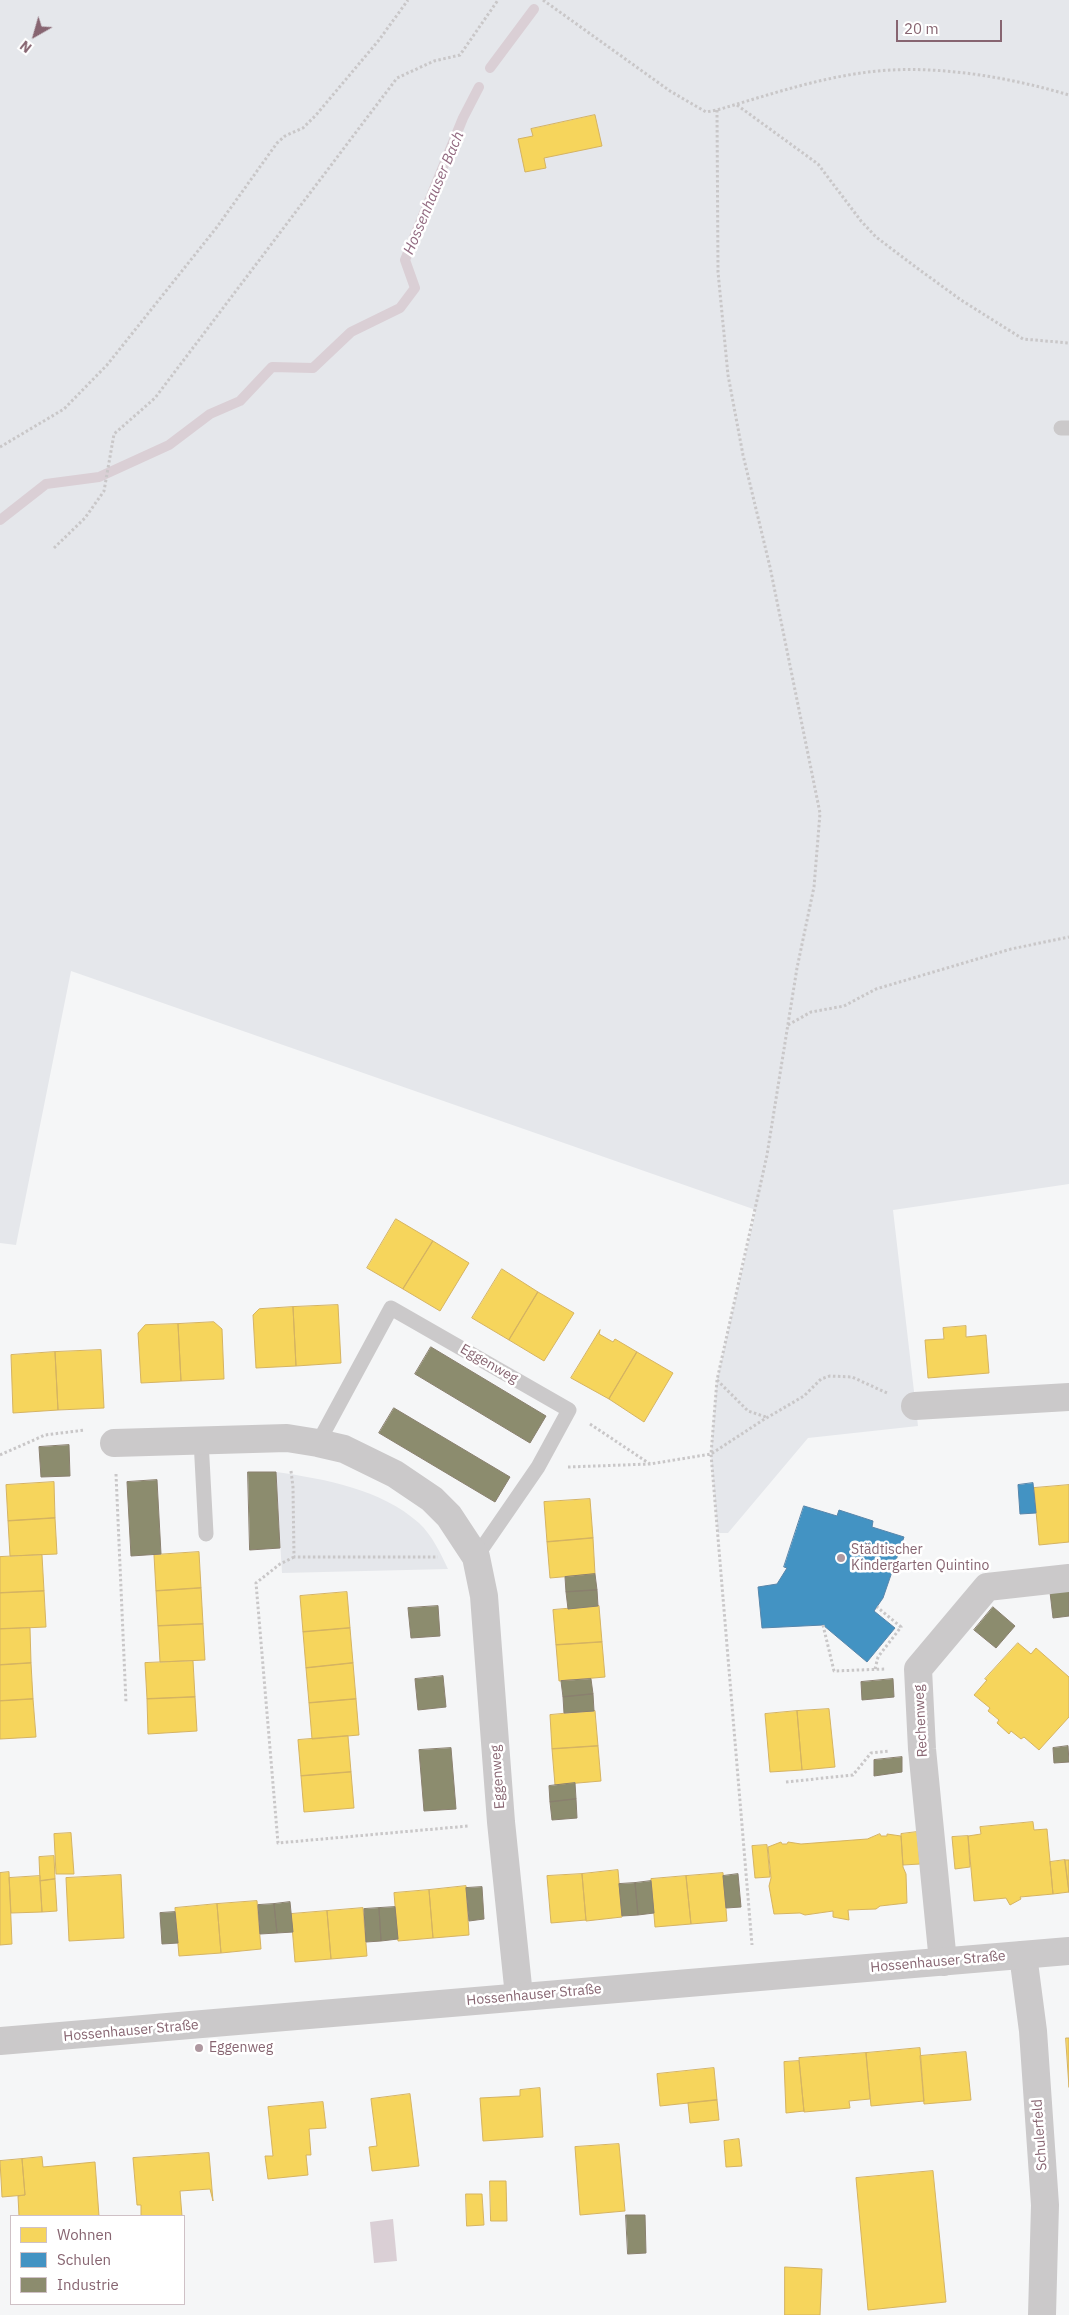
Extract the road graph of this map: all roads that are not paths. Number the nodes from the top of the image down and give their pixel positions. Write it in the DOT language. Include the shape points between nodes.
graph roads {
  1 [pos="1069,1397"];
  2 [pos="915,1406"];
  3 [pos="201,1440"];
  4 [pos="114,1443"];
  5 [pos="318,1443"];
  6 [pos="206,1534"];
  7 [pos="476,1558"];
  8 [pos="1069,1578"];
  9 [pos="1069,1951"];
  10 [pos="1023,1955"];
  11 [pos="944,1962"];
  12 [pos="519,1996"];
  13 [pos="0,2041"];
  14 [pos="1042,2315"];
  1 -- 2 [label="street"];
  3 -- 4 [label="street, Eggenweg"];
  3 -- 5 [label="street, Eggenweg" via="287,1438"];
  3 -- 6 [label="lane"];
  5 -- 7 [label="street, Eggenweg" via="344,1449 372,1461 415,1486 442,1507"];
  5 -- 7 [label="lane, Eggenweg" via="391,1308 569,1410 538,1468"];
  7 -- 12 [label="street, Eggenweg" via="484,1596 501,1822"];
  8 -- 11 [label="street, Rechenweg" via="987,1587 918,1669 922,1749"];
  9 -- 10 [label="street, Hossenhauser Straße"];
  10 -- 11 [label="street, Hossenhauser Straße"];
  10 -- 14 [label="street, Schulerfeld" via="1033,2031 1045,2204"];
  11 -- 12 [label="street, Hossenhauser Straße"];
  12 -- 13 [label="street, Hossenhauser Straße"];
}
